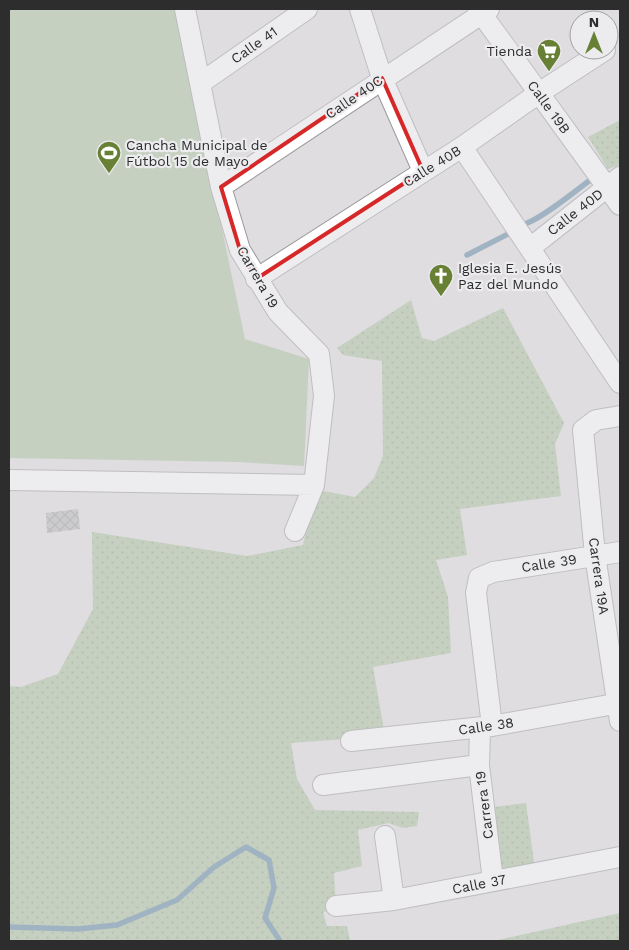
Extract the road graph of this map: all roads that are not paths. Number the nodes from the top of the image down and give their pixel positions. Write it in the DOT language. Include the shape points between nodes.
graph roads {
  1 [pos="185,9"];
  2 [pos="307,9"];
  3 [pos="360,9"];
  4 [pos="483,10"];
  5 [pos="590,60"];
  6 [pos="382,78"];
  7 [pos="202,82"];
  8 [pos="539,93"];
  9 [pos="462,147"];
  10 [pos="423,172"];
  11 [pos="614,182"];
  12 [pos="221,186"];
  13 [pos="620,205"];
  14 [pos="530,248"];
  15 [pos="256,279"];
  16 [pos="620,383"];
  17 [pos="620,416"];
  18 [pos="9,480"];
  19 [pos="314,485"];
  20 [pos="295,531"];
  21 [pos="620,552"];
  22 [pos="595,555"];
  23 [pos="479,578"];
  24 [pos="619,709"];
  25 [pos="486,727"];
  26 [pos="351,741"];
  27 [pos="479,765"];
  28 [pos="323,785"];
  29 [pos="385,836"];
  30 [pos="620,857"];
  31 [pos="493,881"];
  32 [pos="394,900"];
  33 [pos="336,906"];
  1 -- 7 [label="street, Carrera 19"];
  2 -- 7 [label="street, Calle 41"];
  3 -- 6 [label="street"];
  4 -- 6 [label="street, Calle 40C"];
  4 -- 8 [label="street, Calle 19B"];
  5 -- 8 [label="street, Calle 40B"];
  6 -- 10 [label="street"];
  6 -- 12 [label="street, Calle 40C"];
  7 -- 12 [label="street, Carrera 19"];
  8 -- 9 [label="street, Calle 40B"];
  8 -- 11 [label="street, Calle 19B"];
  9 -- 10 [label="street, Calle 40B"];
  9 -- 14 [label="street"];
  10 -- 15 [label="street, Calle 40B"];
  11 -- 13 [label="street, Calle 19B"];
  11 -- 14 [label="street, Calle 40D"];
  12 -- 15 [label="street, Carrera 19" via="240,250"];
  14 -- 16 [label="street"];
  15 -- 19 [label="street, Carrera 19" via="278,312 319,354 324,396"];
  17 -- 22 [label="street, Carrera 19A" via="596,420 583,430"];
  18 -- 19 [label="street"];
  19 -- 20 [label="street, Carrera 19"];
  21 -- 22 [label="street, Calle 39"];
  22 -- 23 [label="street, Calle 39" via="493,572"];
  22 -- 24 [label="street, Carrera 19A"];
  23 -- 25 [label="street, Carrera 19" via="476,593"];
  24 -- 25 [label="street, Calle 38"];
  25 -- 26 [label="street, Calle 38"];
  25 -- 27 [label="street, Carrera 19"];
  27 -- 28 [label="street"];
  27 -- 31 [label="street, Carrera 19"];
  29 -- 32 [label="street"];
  30 -- 31 [label="street, Calle 37"];
  31 -- 32 [label="street, Calle 37"];
  32 -- 33 [label="street, Calle 37"];
}
